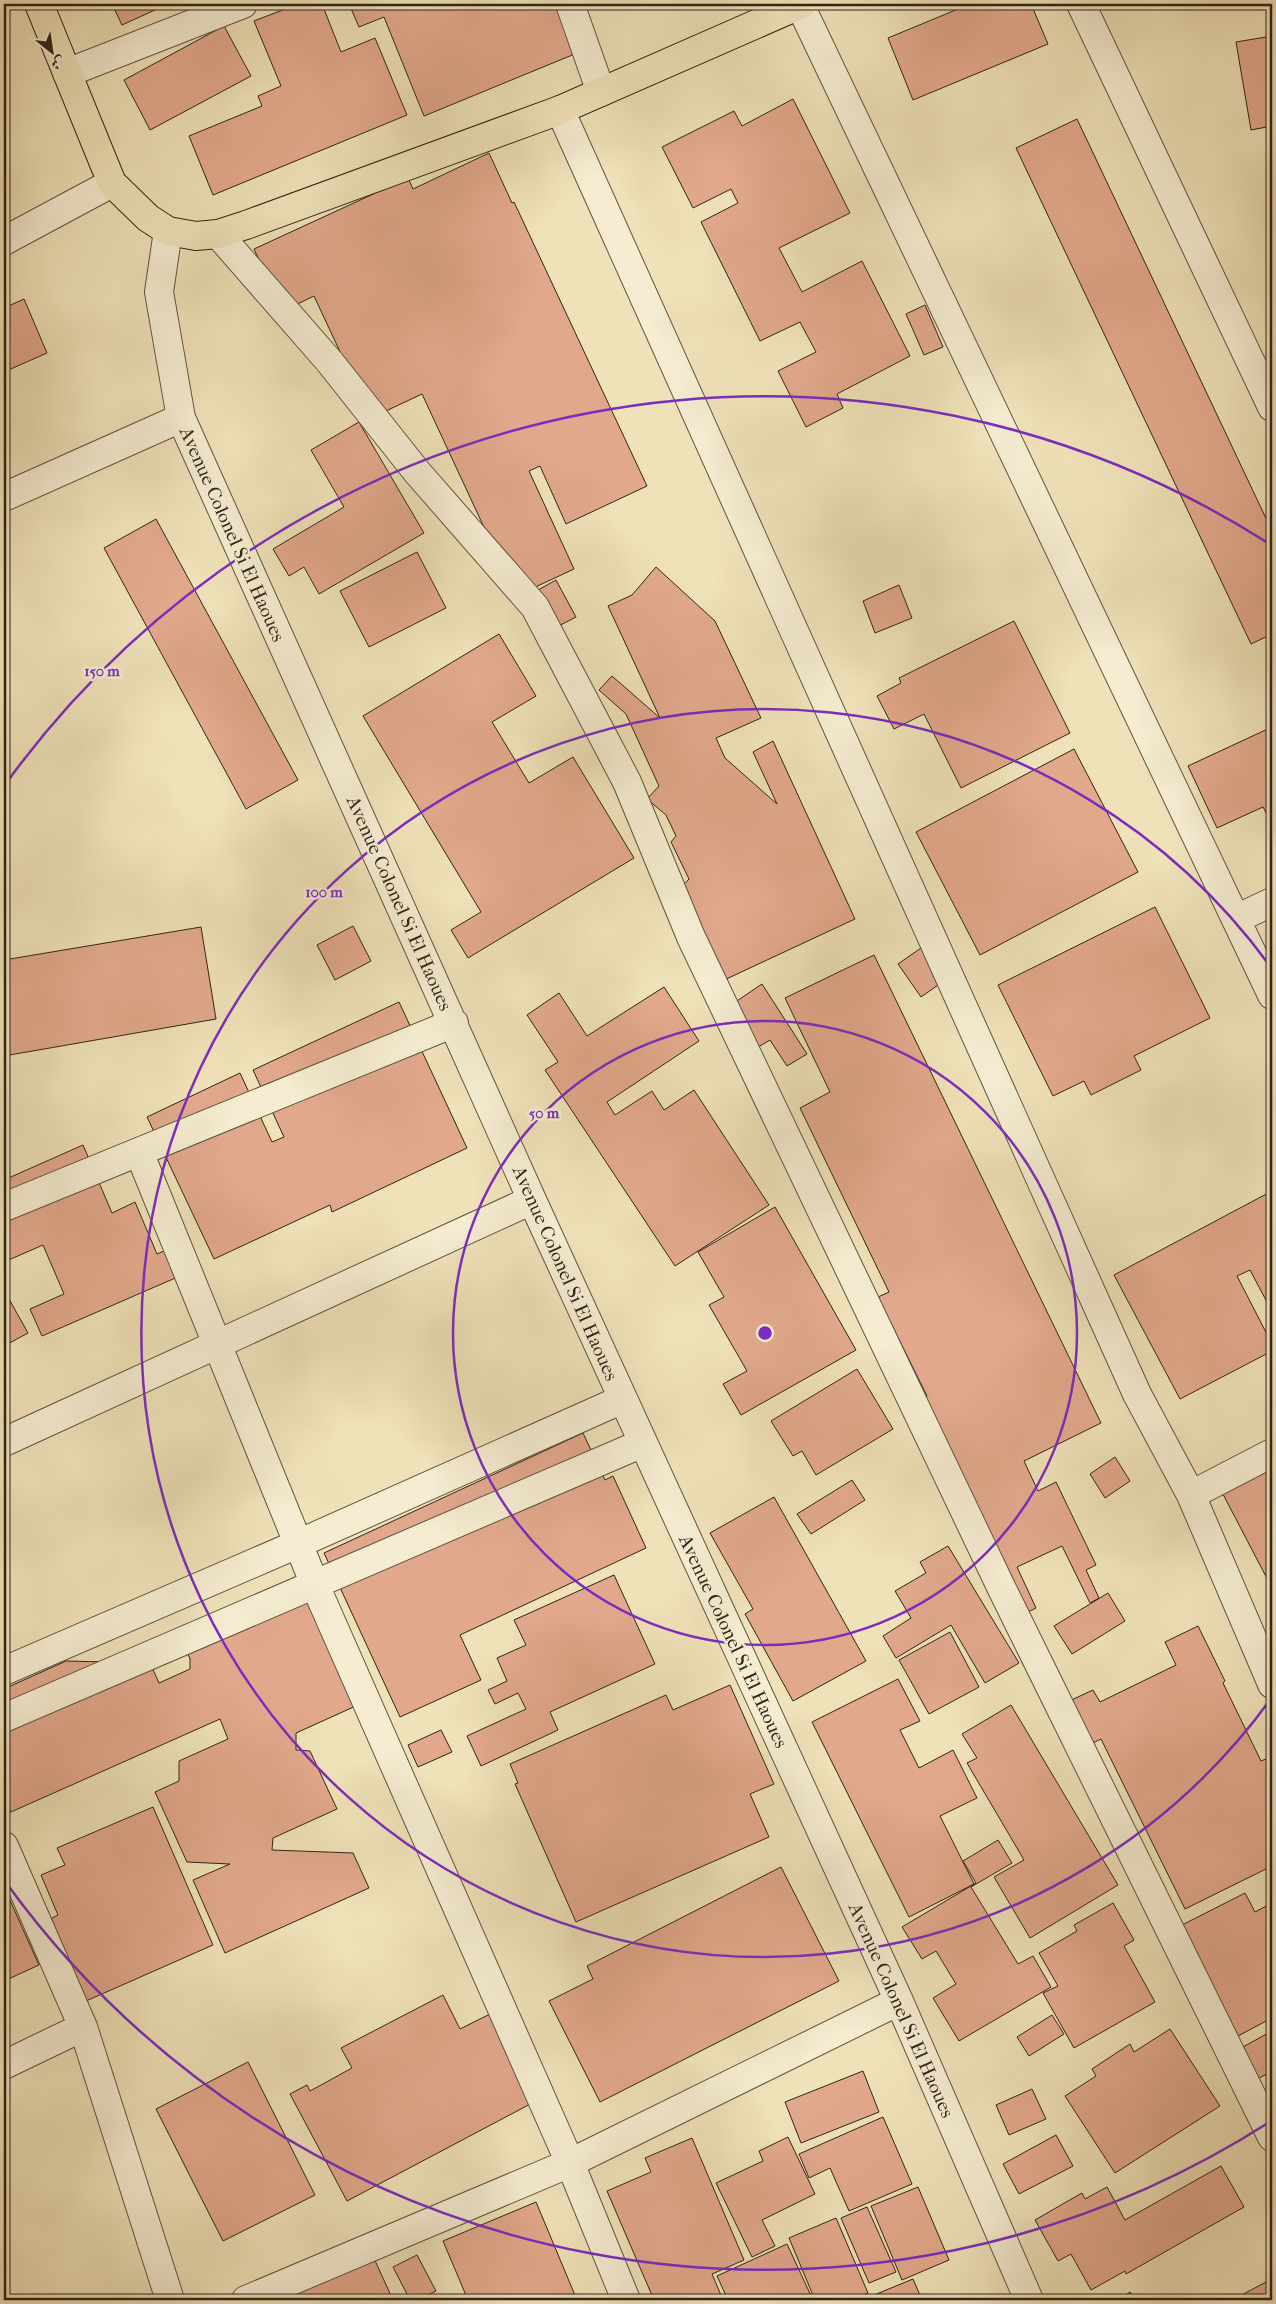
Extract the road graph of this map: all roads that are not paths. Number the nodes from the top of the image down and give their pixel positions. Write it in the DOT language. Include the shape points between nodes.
graph roads {
  1 [pos="40,4"];
  2 [pos="243,4"];
  3 [pos="570,4"];
  4 [pos="801,4"];
  5 [pos="1081,4"];
  6 [pos="67,73"];
  7 [pos="601,92"];
  8 [pos="560,110"];
  9 [pos="112,183"];
  10 [pos="168,231"];
  11 [pos="218,234"];
  12 [pos="4,241"];
  13 [pos="1272,407"];
  14 [pos="181,418"];
  15 [pos="4,496"];
  16 [pos="1272,902"];
  17 [pos="1236,919"];
  18 [pos="1272,995"];
  19 [pos="454,1023"];
  20 [pos="139,1152"];
  21 [pos="532,1200"];
  22 [pos="4,1207"];
  23 [pos="219,1344"];
  24 [pos="623,1399"];
  25 [pos="4,1442"];
  26 [pos="643,1444"];
  27 [pos="1272,1453"];
  28 [pos="1191,1495"];
  29 [pos="300,1543"];
  30 [pos="316,1585"];
  31 [pos="4,1671"];
  32 [pos="1272,1684"];
  33 [pos="4,1718"];
  34 [pos="4,1846"];
  35 [pos="899,2000"];
  36 [pos="83,2027"];
  37 [pos="4,2065"];
  38 [pos="1272,2138"];
  39 [pos="570,2163"];
  40 [pos="170,2300"];
  41 [pos="246,2300"];
  42 [pos="626,2300"];
  43 [pos="1029,2300"];
  1 -- 6 [label="main road"];
  2 -- 6 [label="street"];
  3 -- 7 [label="street"];
  4 -- 7 [label="main road"];
  4 -- 17 [label="street"];
  5 -- 13 [label="street"];
  6 -- 9 [label="main road"];
  7 -- 8 [label="main road"];
  8 -- 11 [label="main road"];
  8 -- 28 [label="street" via="1137,1394"];
  9 -- 10 [label="main road" via="148,218"];
  9 -- 12 [label="street"];
  10 -- 11 [label="main road" via="196,236"];
  10 -- 14 [label="street, Avenue Colonel Si El Haoues" via="159,292"];
  11 -- 38 [label="street" via="329,361 416,472 535,607 628,782 691,937 1001,1587"];
  14 -- 15 [label="street"];
  14 -- 19 [label="street, Avenue Colonel Si El Haoues"];
  16 -- 17 [label="street"];
  17 -- 18 [label="street"];
  19 -- 20 [label="street"];
  19 -- 21 [label="street, Avenue Colonel Si El Haoues"];
  20 -- 22 [label="street"];
  20 -- 23 [label="street"];
  21 -- 23 [label="street"];
  21 -- 24 [label="street, Avenue Colonel Si El Haoues"];
  23 -- 25 [label="street"];
  23 -- 29 [label="street"];
  24 -- 26 [label="street, Avenue Colonel Si El Haoues"];
  24 -- 29 [label="street"];
  26 -- 30 [label="street"];
  26 -- 35 [label="street, Avenue Colonel Si El Haoues"];
  27 -- 28 [label="street"];
  28 -- 32 [label="street"];
  29 -- 30 [label="street"];
  29 -- 31 [label="street"];
  30 -- 33 [label="street"];
  30 -- 39 [label="street"];
  34 -- 36 [label="street"];
  35 -- 39 [label="street"];
  35 -- 43 [label="street, Avenue Colonel Si El Haoues"];
  36 -- 37 [label="street"];
  36 -- 40 [label="street"];
  39 -- 41 [label="street"];
  39 -- 42 [label="street"];
}
